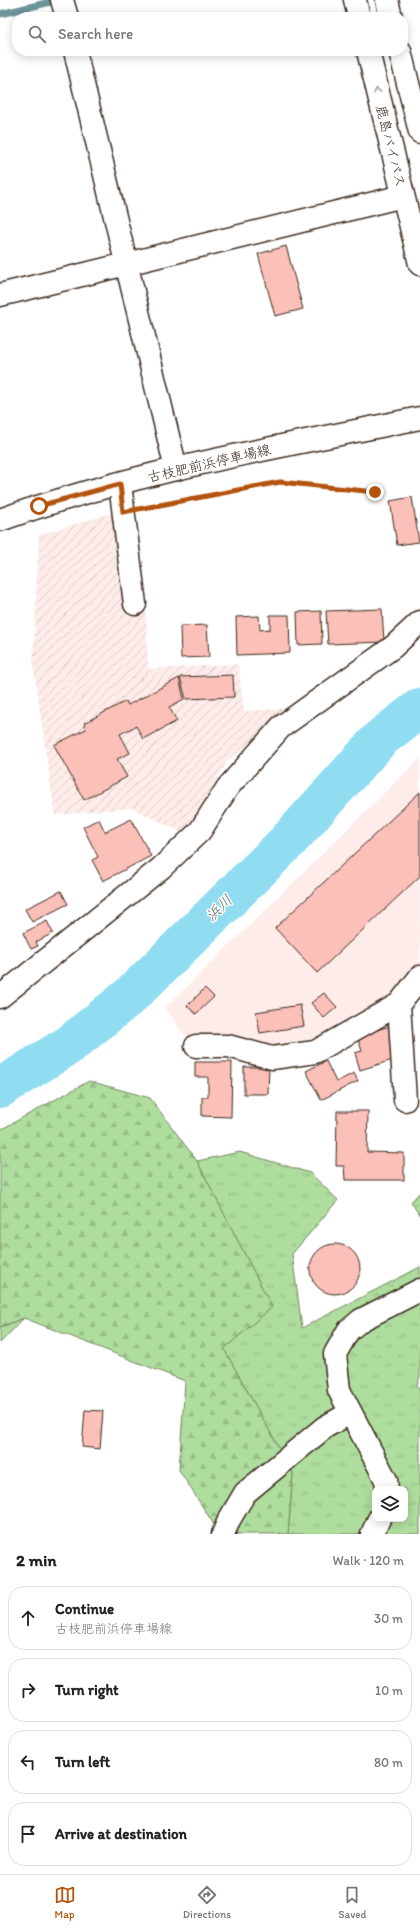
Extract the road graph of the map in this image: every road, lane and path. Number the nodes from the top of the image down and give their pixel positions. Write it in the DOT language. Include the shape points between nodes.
graph roads {
  1 [pos="355,0"];
  2 [pos="387,0"];
  3 [pos="358,12"];
  4 [pos="390,12"];
  5 [pos="76,56"];
  6 [pos="369,56"];
  7 [pos="401,56"];
  8 [pos="420,132"];
  9 [pos="403,196"];
  10 [pos="128,264"];
  11 [pos="420,264"];
  12 [pos="0,296"];
  13 [pos="420,418"];
  14 [pos="176,469"];
  15 [pos="120,484"];
  16 [pos="375,492"];
  17 [pos="123,512"];
  18 [pos="0,520"];
  19 [pos="135,604"];
  20 [pos="420,622"];
  21 [pos="420,977"];
  22 [pos="0,997"];
  23 [pos="399,1004"];
  24 [pos="196,1046"];
  25 [pos="405,1100"];
  26 [pos="420,1290"];
  27 [pos="350,1413"];
  28 [pos="387,1486"];
  29 [pos="378,1522"];
  30 [pos="223,1534"];
  31 [pos="372,1534"];
  1 -- 3 [label="main road"];
  2 -- 4 [label="main road"];
  5 -- 10 [label="main road"];
  9 -- 6 [label="main road, 鹿島バイパス, one-way"];
  7 -- 8 [label="main road"];
  9 -- 10 [label="main road"];
  9 -- 11 [label="main road, 鹿島バイパス"];
  10 -- 12 [label="main road"];
  10 -- 14 [label="main road"];
  13 -- 14 [label="main road, 古枝肥前浜停車場線"];
  14 -- 15 [label="main road, 古枝肥前浜停車場線"];
  15 -- 17 [label="main road"];
  15 -- 18 [label="main road, 古枝肥前浜停車場線" via="39,506"];
  16 -- 17 [label="path" via="280,482"];
  17 -- 19 [label="main road"];
  20 -- 22 [label="main road" via="393,647 281,727 228,787 200,831 161,868"];
  21 -- 23 [label="main road"];
  23 -- 24 [label="main road" via="315,1052 272,1058 228,1046"];
  23 -- 25 [label="main road"];
  26 -- 27 [label="main road" via="361,1320 348,1331 335,1354 339,1390"];
  27 -- 28 [label="main road" via="386,1480"];
  27 -- 30 [label="main road" via="325,1427 245,1493"];
  29 -- 31 [label="main road"];
}
